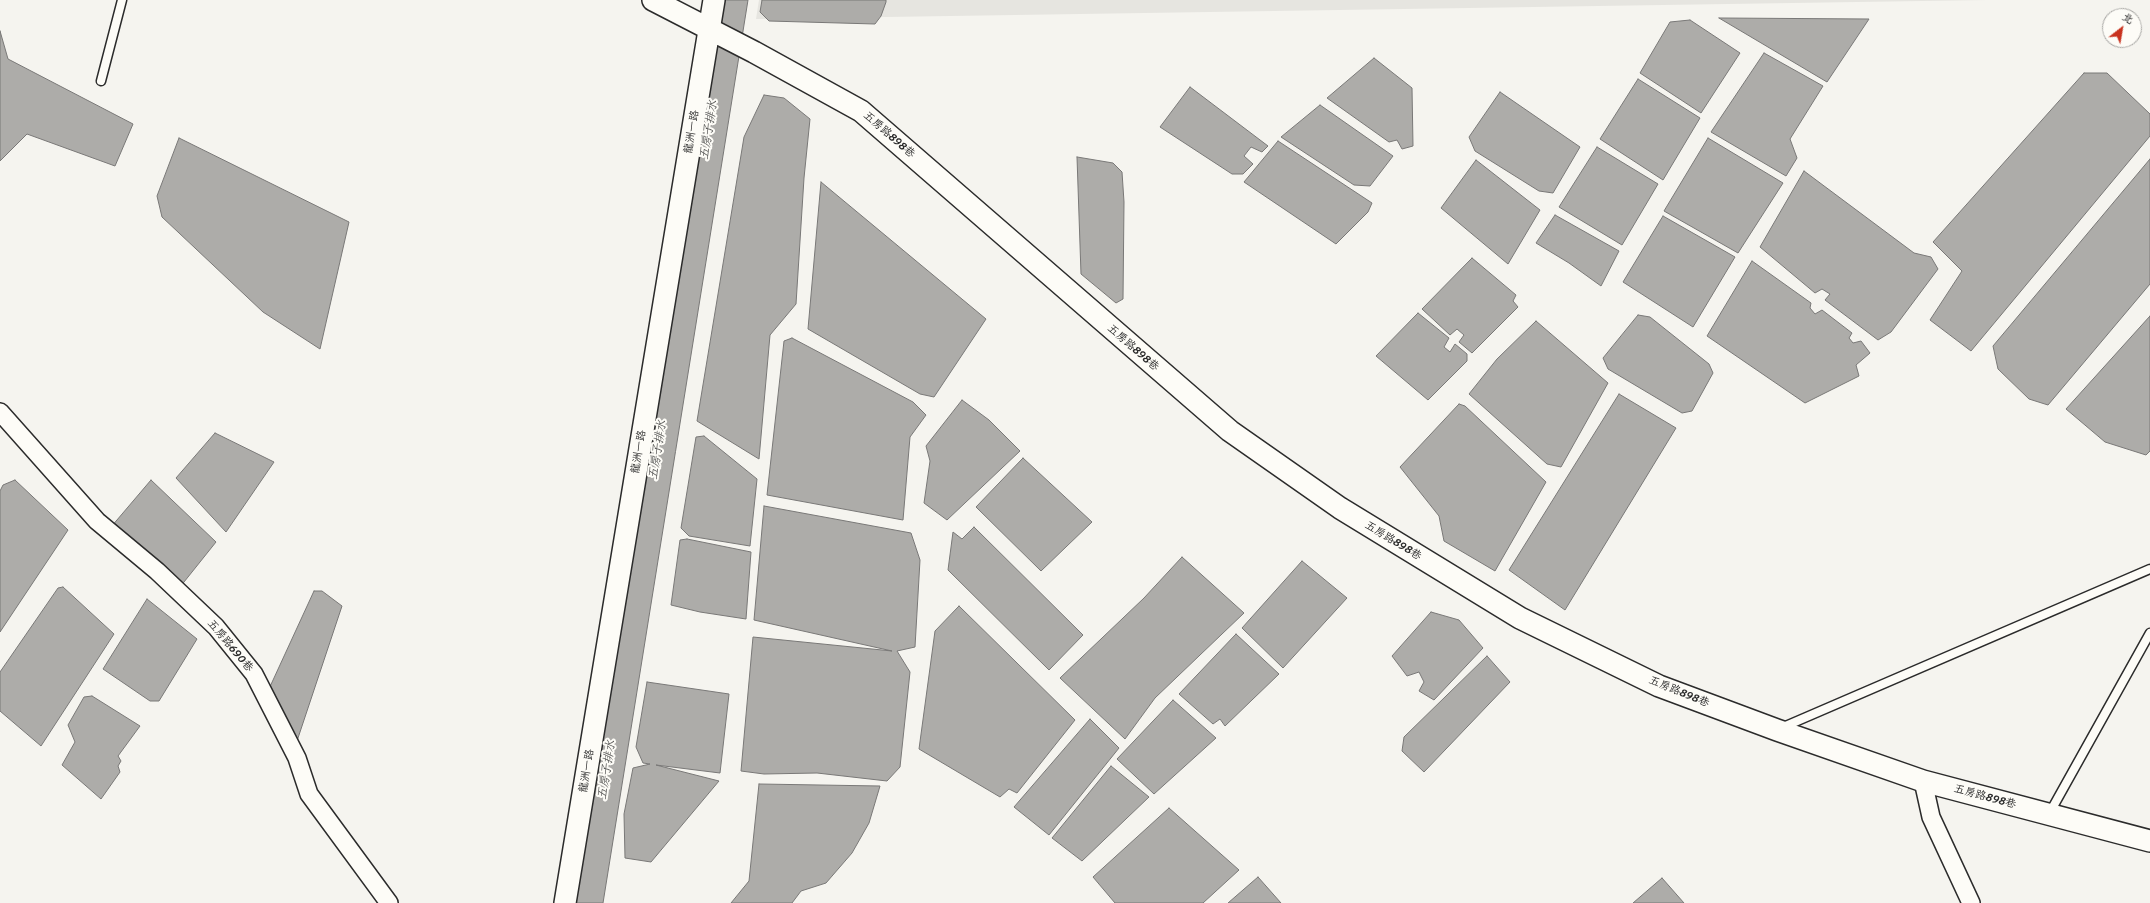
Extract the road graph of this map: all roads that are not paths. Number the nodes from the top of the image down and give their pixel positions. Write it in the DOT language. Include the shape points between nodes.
graph roads {
  1 [pos="122,0"];
  2 [pos="653,0"];
  3 [pos="714,0"];
  4 [pos="709,29"];
  5 [pos="101,81"];
  6 [pos="0,412"];
  7 [pos="2150,569"];
  8 [pos="2150,633"];
  9 [pos="1777,730"];
  10 [pos="1924,781"];
  11 [pos="2048,814"];
  12 [pos="2150,841"];
  13 [pos="389,903"];
  14 [pos="565,903"];
  15 [pos="1971,903"];
  1 -- 5 [label="lane"];
  2 -- 4 [label="street"];
  3 -- 4 [label="street, 龍洲一路"];
  4 -- 9 [label="street, 五房路898巷" via="861,110 1230,431 1340,508 1520,618 1659,686"];
  4 -- 14 [label="street, 龍洲一路"];
  6 -- 13 [label="street, 五房路690巷" via="97,521 168,581 216,627 235,650 254,674 297,758 308,794"];
  7 -- 9 [label="lane"];
  8 -- 11 [label="lane"];
  9 -- 10 [label="street, 五房路898巷"];
  10 -- 11 [label="street, 五房路898巷"];
  10 -- 15 [label="street" via="1931,817"];
  11 -- 12 [label="street, 五房路898巷"];
}
